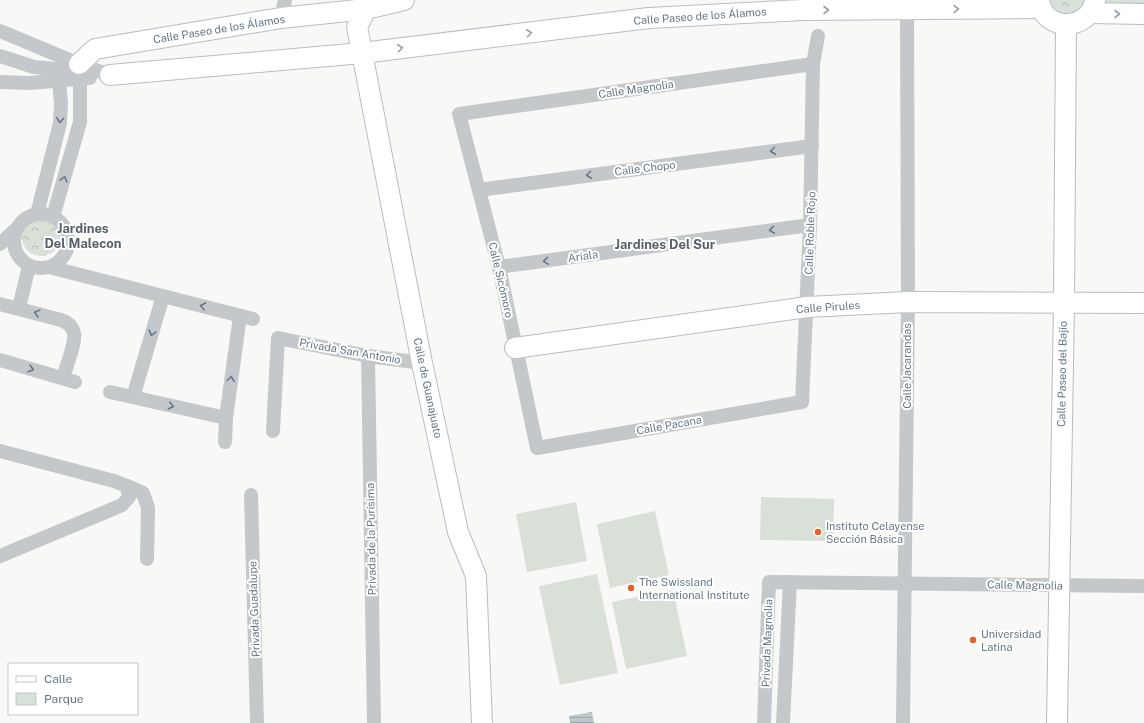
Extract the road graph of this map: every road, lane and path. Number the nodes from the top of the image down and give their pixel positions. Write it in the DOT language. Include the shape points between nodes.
graph roads {
  1 [pos="404,0"];
  2 [pos="1040,4"];
  3 [pos="803,5"];
  4 [pos="1093,7"];
  5 [pos="283,9"];
  6 [pos="366,9"];
  7 [pos="907,10"];
  8 [pos="1144,14"];
  9 [pos="1066,25"];
  10 [pos="0,31"];
  11 [pos="818,36"];
  12 [pos="362,53"];
  13 [pos="0,56"];
  14 [pos="813,64"];
  15 [pos="80,72"];
  16 [pos="110,75"];
  17 [pos="59,81"];
  18 [pos="0,82"];
  19 [pos="459,114"];
  20 [pos="812,146"];
  21 [pos="479,190"];
  22 [pos="37,214"];
  23 [pos="53,217"];
  24 [pos="810,225"];
  25 [pos="15,230"];
  26 [pos="0,244"];
  27 [pos="0,252"];
  28 [pos="63,256"];
  29 [pos="24,262"];
  30 [pos="49,267"];
  31 [pos="499,268"];
  32 [pos="73,273"];
  33 [pos="163,296"];
  34 [pos="908,302"];
  35 [pos="1064,303"];
  36 [pos="1144,303"];
  37 [pos="0,304"];
  38 [pos="807,307"];
  39 [pos="19,308"];
  40 [pos="516,348"];
  41 [pos="368,356"];
  42 [pos="0,360"];
  43 [pos="422,363"];
  44 [pos="110,392"];
  45 [pos="133,397"];
  46 [pos="802,402"];
  47 [pos="226,418"];
  48 [pos="273,431"];
  49 [pos="225,442"];
  50 [pos="537,448"];
  51 [pos="0,451"];
  52 [pos="127,486"];
  53 [pos="251,495"];
  54 [pos="0,556"];
  55 [pos="147,559"];
  56 [pos="790,582"];
  57 [pos="905,584"];
  58 [pos="1058,586"];
  59 [pos="1144,586"];
  60 [pos="786,667"];
  61 [pos="766,668"];
  62 [pos="257,723"];
  63 [pos="374,723"];
  64 [pos="482,723"];
  65 [pos="764,723"];
  66 [pos="783,723"];
  67 [pos="903,723"];
  68 [pos="1057,723"];
  1 -- 6 [label="main road, Calle Paseo de los Álamos"];
  7 -- 2 [label="main road, Calle Paseo de los Álamos, one-way"];
  2 -- 9 [label="main road" via="1051,21"];
  3 -- 7 [label="main road, Calle Paseo de los Álamos, one-way"];
  12 -- 3 [label="main road, Calle Paseo de los Álamos, one-way" via="649,18"];
  4 -- 8 [label="main road, one-way"];
  4 -- 9 [label="main road" via="1080,22"];
  5 -- 6 [label="main road, Calle Paseo de los Álamos"];
  5 -- 15 [label="main road, Calle Paseo de los Álamos" via="95,49"];
  6 -- 12 [label="main road" via="357,27"];
  7 -- 34 [label="street, Calle Jacarandas"];
  9 -- 35 [label="main road, Calle Paseo del Bajío"];
  10 -- 15 [label="street, Calle Paseo de los Álamos"];
  11 -- 14 [label="street, Calle Roble Rojo"];
  12 -- 16 [label="main road, Calle Paseo de los Álamos"];
  12 -- 43 [label="main road, Calle de Guanajuato"];
  13 -- 16 [label="street, Calle Paseo de los Álamos" via="34,67"];
  14 -- 19 [label="street, Calle Magnolia"];
  14 -- 20 [label="street, Calle Roble Rojo"];
  15 -- 16 [label="street, Calle Paseo de los Álamos"];
  15 -- 17 [label="street, Calle Paseo de los Álamos"];
  23 -- 15 [label="street, one-way" via="80,122"];
  17 -- 18 [label="street, Calle Paseo de los Álamos"];
  17 -- 22 [label="street, one-way" via="60,123"];
  19 -- 21 [label="street, Calle Sicómoro"];
  20 -- 21 [label="street, Calle Chopo, one-way"];
  20 -- 24 [label="street, Calle Roble Rojo"];
  21 -- 31 [label="street, Calle Sicómoro"];
  22 -- 23 [label="street"];
  22 -- 25 [label="street" via="21,222"];
  23 -- 28 [label="street" via="66,230 67,248"];
  24 -- 31 [label="street, Ariala, one-way"];
  24 -- 38 [label="street, Calle Roble Rojo"];
  25 -- 26 [label="street"];
  25 -- 29 [label="street" via="14,249"];
  27 -- 29 [label="street"];
  28 -- 30 [label="street"];
  28 -- 32 [label="street"];
  29 -- 30 [label="street" via="39,268"];
  29 -- 39 [label="street"];
  30 -- 32 [label="street"];
  31 -- 40 [label="street, Calle Sicómoro"];
  32 -- 33 [label="street"];
  33 -- 45 [label="street, one-way"];
  47 -- 33 [label="street, one-way" via="247,317"];
  34 -- 35 [label="main road, Calle Pirules"];
  34 -- 38 [label="main road, Calle Pirules"];
  34 -- 57 [label="street, Calle Jacarandas"];
  35 -- 36 [label="main road, Calle Pirules"];
  35 -- 58 [label="main road, Calle Paseo del Bajío"];
  37 -- 39 [label="street"];
  38 -- 40 [label="main road, Calle Pirules"];
  38 -- 46 [label="street, Calle Roble Rojo"];
  42 -- 39 [label="street, one-way" via="69,380 74,341 71,326 67,322"];
  40 -- 50 [label="street, Calle Sicómoro"];
  41 -- 43 [label="street, Privada San Antonio"];
  41 -- 48 [label="street, Privada San Antonio" via="278,338"];
  41 -- 63 [label="street, Privada de la Purísima"];
  43 -- 64 [label="main road, Calle de Guanajuato" via="458,532 476,576"];
  44 -- 45 [label="street"];
  45 -- 47 [label="street, one-way"];
  46 -- 50 [label="street, Calle Pacana"];
  47 -- 49 [label="street"];
  51 -- 52 [label="street"];
  52 -- 54 [label="street" via="129,497 122,505"];
  52 -- 55 [label="street" via="143,494 148,508"];
  53 -- 62 [label="street, Privada Guadalupe"];
  56 -- 57 [label="street, Privada Magnolia"];
  56 -- 60 [label="street, Privada Magnolia"];
  56 -- 61 [label="street, Privada Magnolia" via="770,582"];
  57 -- 58 [label="street, Calle Magnolia"];
  57 -- 67 [label="street, Calle Jacarandas"];
  58 -- 59 [label="street, Calle Magnolia"];
  58 -- 68 [label="main road, Calle Paseo del Bajío"];
  60 -- 61 [label="street"];
  60 -- 66 [label="street, Privada Magnolia"];
  61 -- 65 [label="street, Privada Magnolia"];
}
